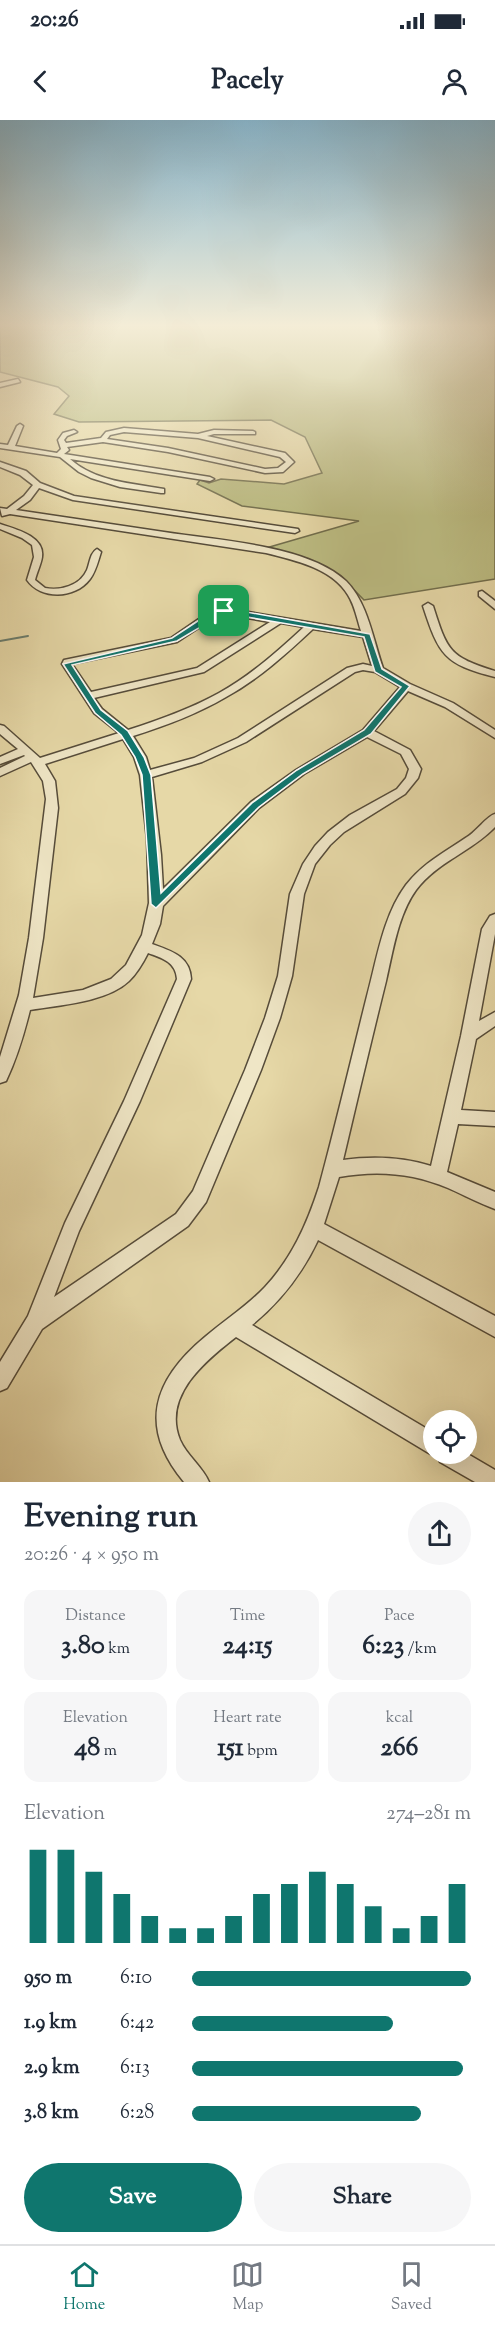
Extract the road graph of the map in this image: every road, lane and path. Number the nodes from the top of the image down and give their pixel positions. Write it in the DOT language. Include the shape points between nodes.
graph roads {
  1 [pos="20,426"];
  2 [pos="74,432"];
  3 [pos="253,433"];
  4 [pos="198,436"];
  5 [pos="103,440"];
  6 [pos="0,446"];
  7 [pos="63,446"];
  8 [pos="11,447"];
  9 [pos="60,454"];
  10 [pos="0,464"];
  11 [pos="210,479"];
  12 [pos="37,484"];
  13 [pos="161,491"];
  14 [pos="5,511"];
  15 [pos="0,518"];
  16 [pos="0,526"];
  17 [pos="295,531"];
  18 [pos="97,552"];
  19 [pos="482,594"];
  20 [pos="428,606"];
  21 [pos="495,606"];
  22 [pos="278,621"];
  23 [pos="310,627"];
  24 [pos="367,635"];
  25 [pos="378,670"];
  26 [pos="495,674"];
  27 [pos="495,679"];
  28 [pos="406,686"];
  29 [pos="88,696"];
  30 [pos="0,728"];
  31 [pos="368,732"];
  32 [pos="125,733"];
  33 [pos="495,735"];
  34 [pos="30,757"];
  35 [pos="0,761"];
  36 [pos="0,772"];
  37 [pos="146,775"];
  38 [pos="495,818"];
  39 [pos="156,904"];
  40 [pos="495,919"];
  41 [pos="144,946"];
  42 [pos="23,1005"];
  43 [pos="495,1018"];
  44 [pos="469,1036"];
  45 [pos="0,1076"];
  46 [pos="451,1116"];
  47 [pos="495,1119"];
  48 [pos="332,1170"];
  49 [pos="438,1175"];
  50 [pos="495,1202"];
  51 [pos="314,1228"];
  52 [pos="35,1322"];
  53 [pos="235,1326"];
  54 [pos="495,1327"];
  55 [pos="0,1381"];
  56 [pos="423,1438"];
  57 [pos="465,1464"];
  58 [pos="198,1482"];
  59 [pos="495,1482"];
  1 -- 8 [label="street"];
  2 -- 7 [label="street" via="65,434"];
  3 -- 4 [label="street" via="214,432"];
  4 -- 5 [label="street" via="124,430 108,434"];
  4 -- 5 [label="street" via="282,455 290,462 280,470 265,471"];
  5 -- 7 [label="street"];
  6 -- 8 [label="street"];
  7 -- 9 [label="street" via="65,450"];
  8 -- 9 [label="street"];
  9 -- 11 [label="street"];
  9 -- 13 [label="street" via="98,479"];
  10 -- 12 [label="street" via="23,473"];
  12 -- 14 [label="street" via="27,498"];
  12 -- 17 [label="street" via="73,498"];
  14 -- 15 [label="street"];
  14 -- 24 [label="street" via="292,557 328,573 350,592"];
  16 -- 18 [label="street" via="36,545 38,554 31,580 36,587 46,590 64,590 80,584"];
  19 -- 21 [label="street"];
  20 -- 26 [label="street" via="442,650 460,663"];
  22 -- 23 [label="street"];
  22 -- 29 [label="street" via="200,670"];
  22 -- 29 [label="street" via="219,611 174,640 69,662"];
  23 -- 24 [label="street"];
  23 -- 32 [label="street" via="274,660 222,695"];
  24 -- 25 [label="street"];
  25 -- 28 [label="street"];
  25 -- 37 [label="street" via="354,669 243,740 198,760"];
  26 -- 27 [label="street"];
  28 -- 31 [label="street"];
  28 -- 33 [label="street" via="456,708"];
  29 -- 32 [label="street" via="98,711"];
  30 -- 34 [label="street"];
  31 -- 39 [label="street" via="263,799"];
  31 -- 52 [label="street" via="406,752 415,769 413,778 399,794 342,828 322,847 304,874 275,1011 200,1196 182,1220"];
  32 -- 34 [label="street"];
  32 -- 37 [label="street"];
  34 -- 35 [label="street"];
  34 -- 36 [label="street"];
  34 -- 42 [label="street" via="48,778 52,803"];
  37 -- 39 [label="street"];
  38 -- 48 [label="street" via="477,837 423,873 398,910"];
  39 -- 41 [label="street"];
  40 -- 44 [label="street" via="489,929"];
  41 -- 42 [label="street" via="131,969 111,985 86,994"];
  41 -- 52 [label="street" via="178,961 184,969 184,979 132,1101 70,1229"];
  42 -- 45 [label="street"];
  43 -- 44 [label="street"];
  44 -- 46 [label="street"];
  46 -- 47 [label="street"];
  46 -- 49 [label="street"];
  48 -- 49 [label="street" via="387,1164"];
  48 -- 51 [label="street"];
  49 -- 50 [label="street"];
  51 -- 53 [label="street" via="280,1284"];
  51 -- 54 [label="street"];
  52 -- 55 [label="street"];
  53 -- 56 [label="street"];
  53 -- 58 [label="street" via="187,1370 170,1398 166,1414 172,1450"];
  57 -- 59 [label="street"];
}
